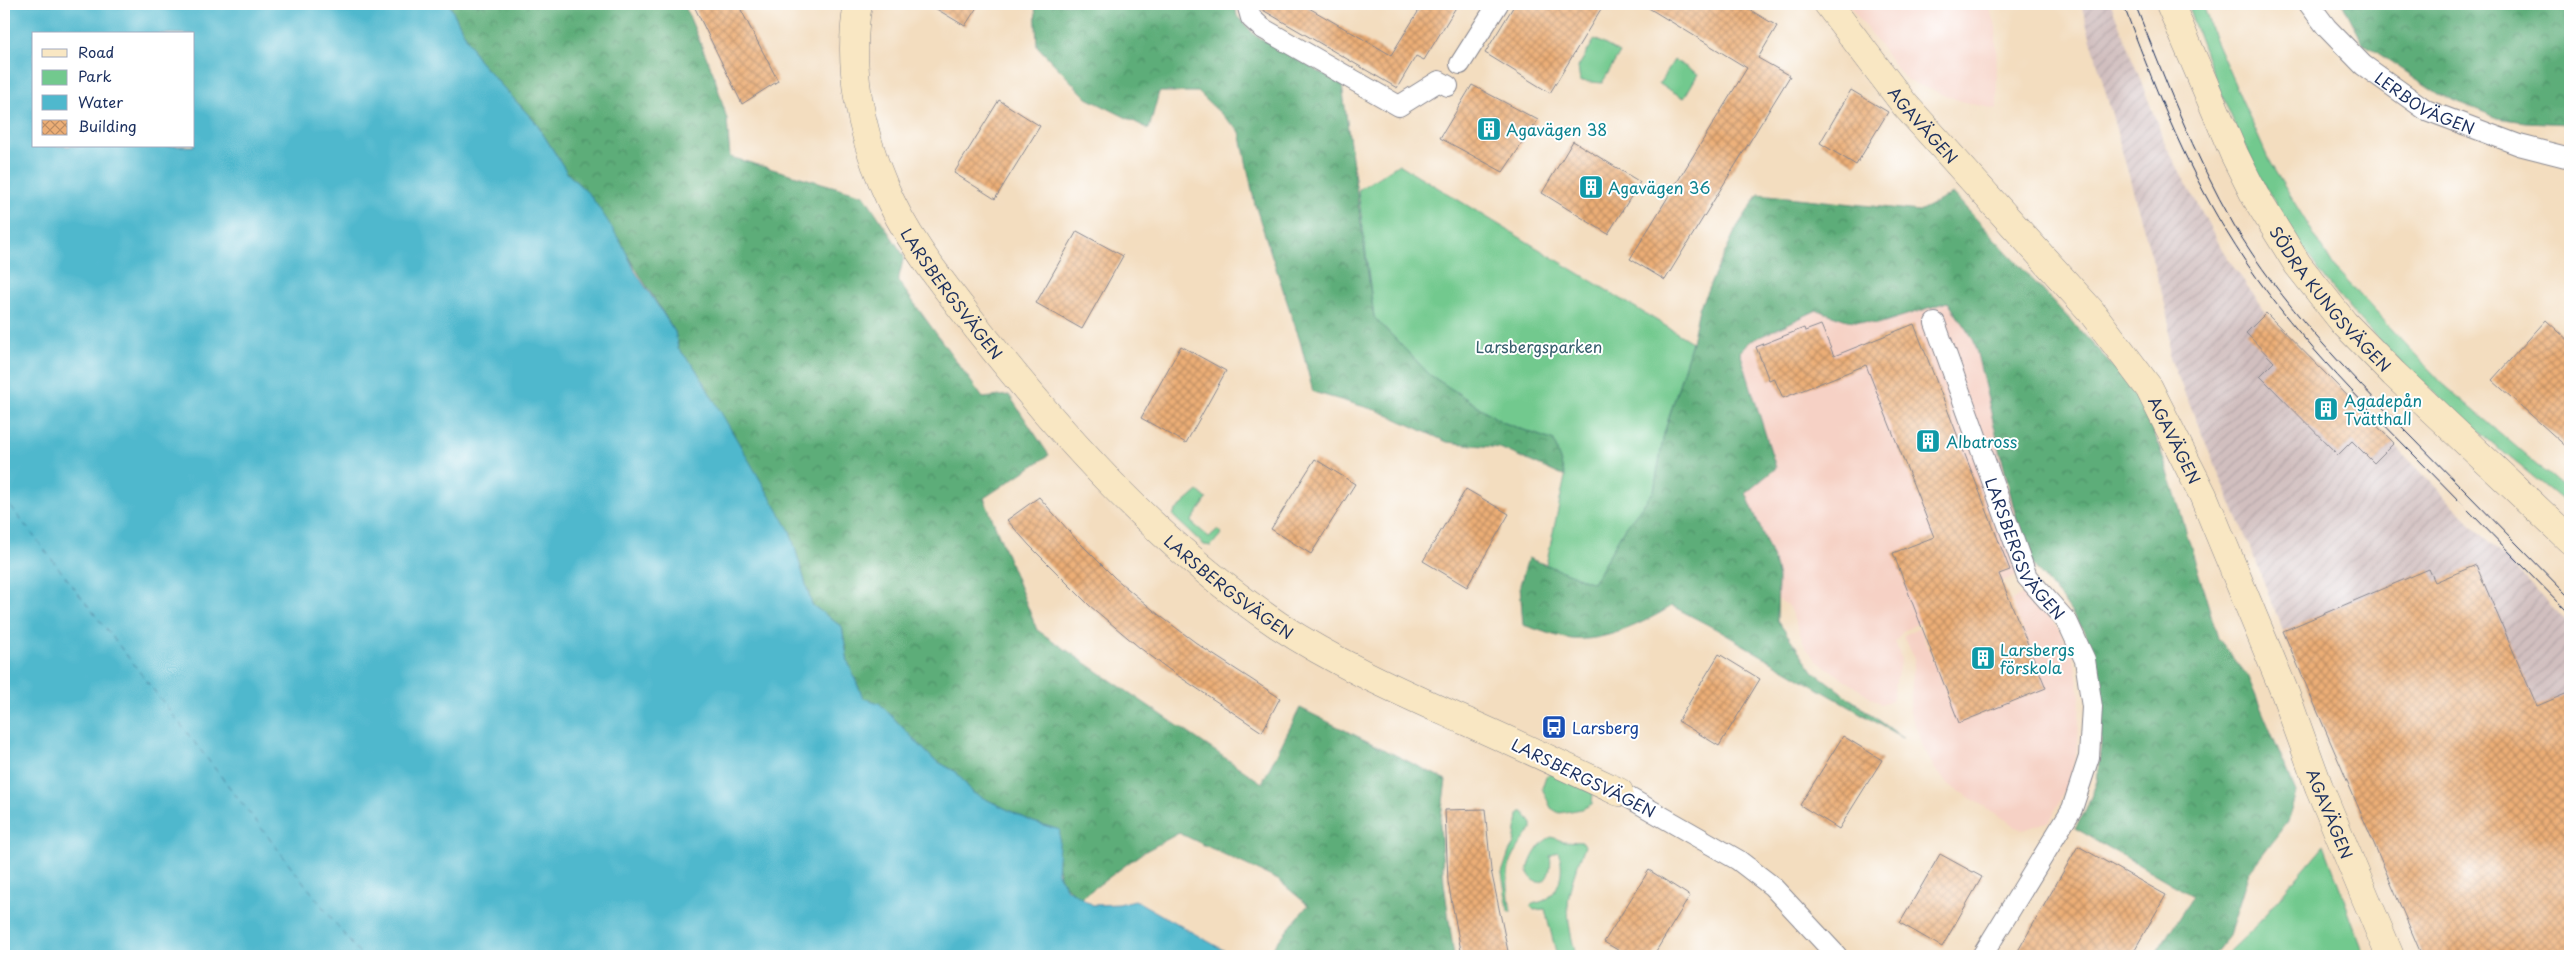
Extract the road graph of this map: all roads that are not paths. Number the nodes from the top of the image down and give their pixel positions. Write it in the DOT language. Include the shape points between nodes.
graph roads {
  1 [pos="858,4"];
  2 [pos="1247,4"];
  3 [pos="1498,4"];
  4 [pos="1828,4"];
  5 [pos="2170,4"];
  6 [pos="2309,4"];
  7 [pos="1460,64"];
  8 [pos="1448,86"];
  9 [pos="2570,158"];
  10 [pos="1935,323"];
  11 [pos="2569,538"];
  12 [pos="1619,792"];
  13 [pos="1837,956"];
  14 [pos="1982,956"];
  15 [pos="2390,956"];
  1 -- 12 [label="street, LARSBERGSVÄGEN" via="854,47 860,106 883,185 902,224 937,276 1018,380 1136,510 1206,572 1279,626 1342,664"];
  2 -- 8 [label="street" via="1251,18 1262,28 1399,106 1439,82"];
  3 -- 7 [label="street"];
  4 -- 15 [label="street, AGAVÄGEN" via="1905,105 2090,310 2149,388 2203,495"];
  5 -- 11 [label="street, SÖDRA KUNGSVÄGEN" via="2234,154 2255,196 2298,264 2344,323 2394,374"];
  6 -- 9 [label="street, LERBOVÄGEN" via="2363,65 2426,110 2519,145"];
  10 -- 14 [label="street, LARSBERGSVÄGEN" via="2027,577 2068,623 2086,660 2092,707 2089,757 2072,809"];
  12 -- 13 [label="street, LARSBERGSVÄGEN" via="1738,860 1772,886"];
}
